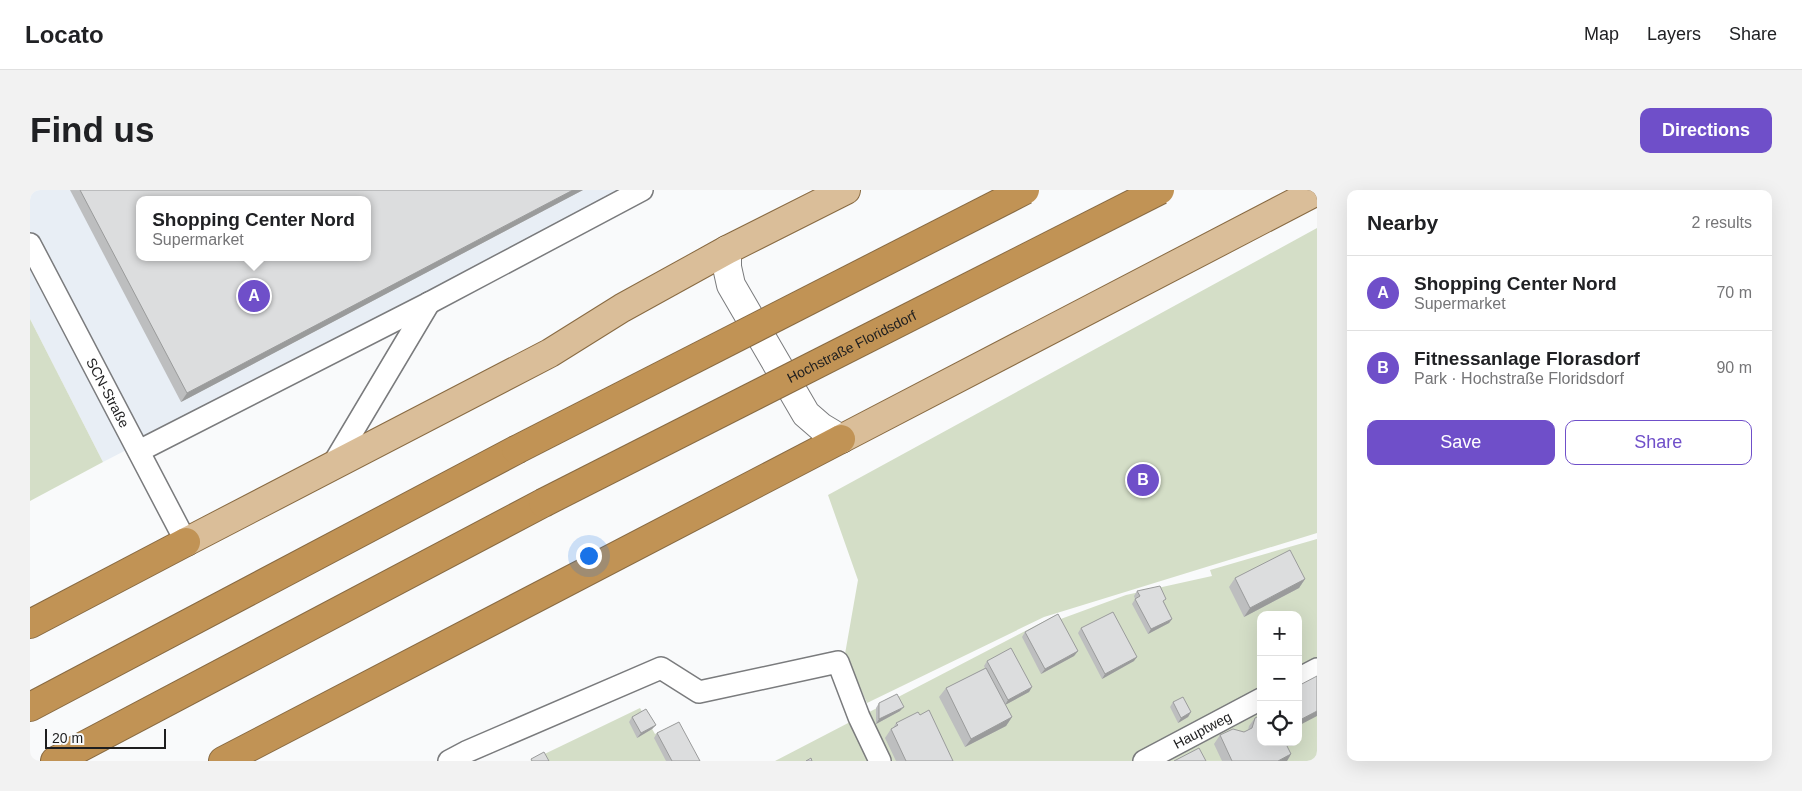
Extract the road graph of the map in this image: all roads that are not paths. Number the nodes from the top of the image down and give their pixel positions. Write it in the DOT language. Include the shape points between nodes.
graph roads {
  1 [pos="642,190"];
  2 [pos="846,190"];
  3 [pos="1025,190"];
  4 [pos="1160,190"];
  5 [pos="1317,191"];
  6 [pos="30,244"];
  7 [pos="728,250"];
  8 [pos="429,302"];
  9 [pos="841,439"];
  10 [pos="138,451"];
  11 [pos="332,466"];
  12 [pos="186,542"];
  13 [pos="30,624"];
  14 [pos="1317,669"];
  15 [pos="1302,677"];
  16 [pos="1257,701"];
  17 [pos="30,707"];
  18 [pos="55,761"];
  19 [pos="223,761"];
  20 [pos="449,761"];
  21 [pos="880,761"];
  22 [pos="1144,761"];
  1 -- 8 [label="lane"];
  2 -- 7 [label="main road"];
  3 -- 17 [label="highway, bridge" via="516,450"];
  4 -- 18 [label="highway, Hochstraße Floridsdorf, bridge" via="543,503"];
  5 -- 9 [label="main road"];
  6 -- 10 [label="lane, SCN-Straße"];
  7 -- 9 [label="street" via="731,285 806,414"];
  7 -- 11 [label="main road" via="622,308 550,353"];
  8 -- 10 [label="lane"];
  8 -- 11 [label="lane"];
  9 -- 19 [label="highway"];
  10 -- 12 [label="lane, SCN-Straße"];
  11 -- 12 [label="main road"];
  12 -- 13 [label="highway"];
  14 -- 15 [label="lane"];
  16 -- 22 [label="lane, Hauptweg"];
  20 -- 21 [label="lane" via="661,668 699,692 838,662"];
}
